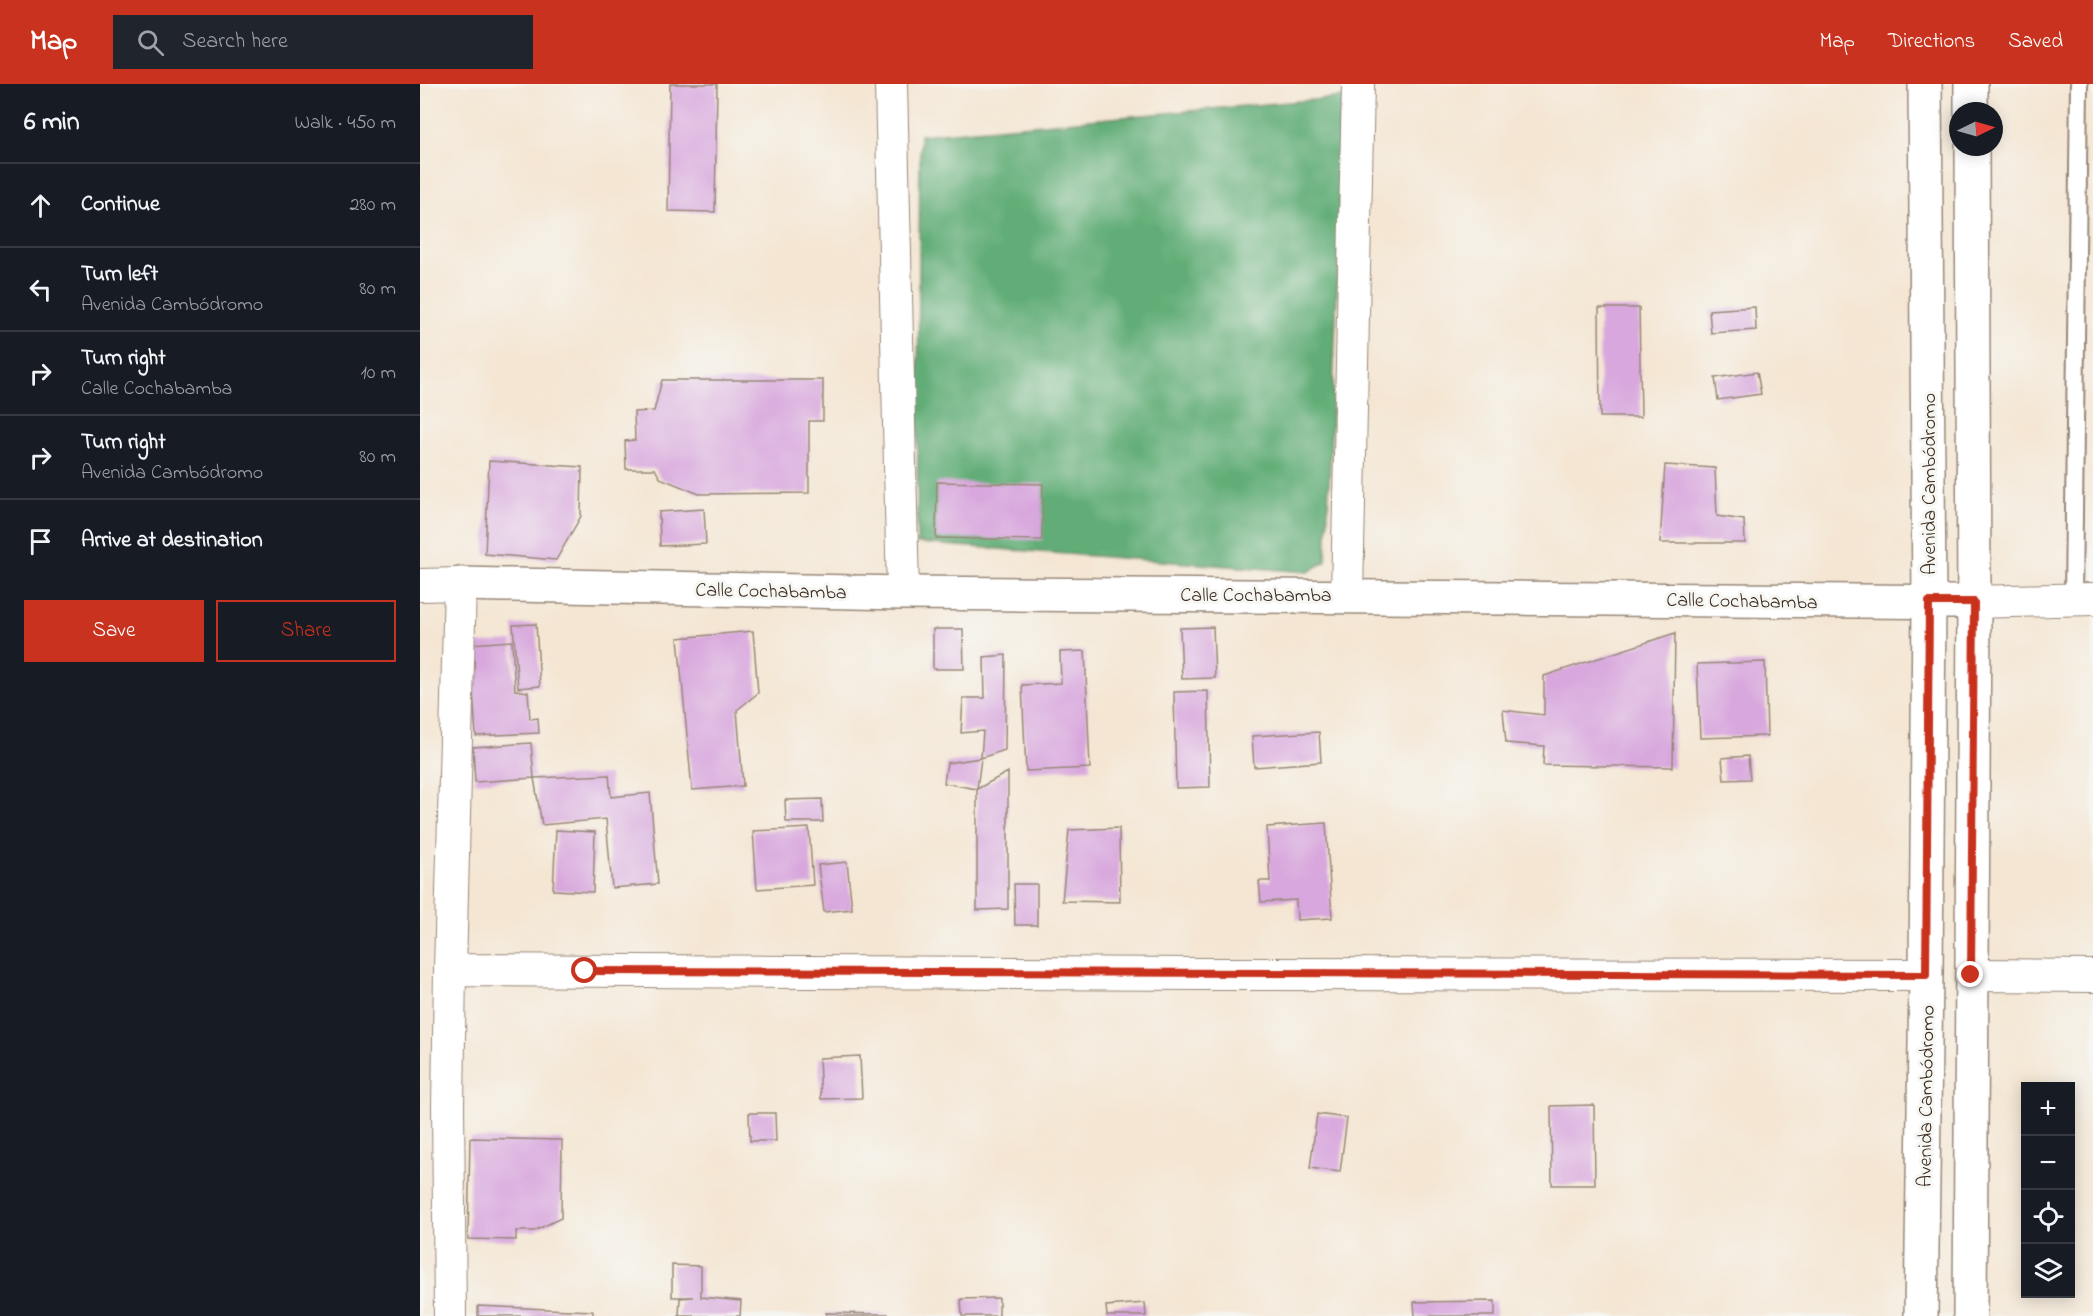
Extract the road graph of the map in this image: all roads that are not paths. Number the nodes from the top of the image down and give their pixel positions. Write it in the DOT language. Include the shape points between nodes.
graph roads {
  1 [pos="891,84"];
  2 [pos="1358,84"];
  3 [pos="1925,84"];
  4 [pos="1971,84"];
  5 [pos="2079,84"];
  6 [pos="1971,102"];
  7 [pos="1972,156"];
  8 [pos="460,584"];
  9 [pos="420,585"];
  10 [pos="903,593"];
  11 [pos="1347,595"];
  12 [pos="2083,599"];
  13 [pos="1929,602"];
  14 [pos="1974,602"];
  15 [pos="450,970"];
  16 [pos="1926,975"];
  17 [pos="1971,975"];
  18 [pos="2093,976"];
  19 [pos="450,1316"];
  20 [pos="1921,1316"];
  21 [pos="1970,1316"];
  1 -- 10 [label="street"];
  2 -- 11 [label="street"];
  3 -- 13 [label="street, Avenida Cambódromo"];
  4 -- 6 [label="street"];
  5 -- 12 [label="lane"];
  7 -- 14 [label="street"];
  8 -- 9 [label="street, Calle Cochabamba"];
  8 -- 10 [label="street, Calle Cochabamba"];
  8 -- 15 [label="street"];
  10 -- 11 [label="street, Calle Cochabamba"];
  11 -- 13 [label="street, Calle Cochabamba"];
  12 -- 14 [label="street, Calle Cochabamba"];
  13 -- 14 [label="street, Calle Cochabamba"];
  13 -- 16 [label="street, Avenida Cambódromo"];
  14 -- 17 [label="street"];
  15 -- 16 [label="street"];
  15 -- 19 [label="street"];
  16 -- 20 [label="street, Avenida Cambódromo"];
  17 -- 18 [label="street"];
  17 -- 21 [label="street"];
}
